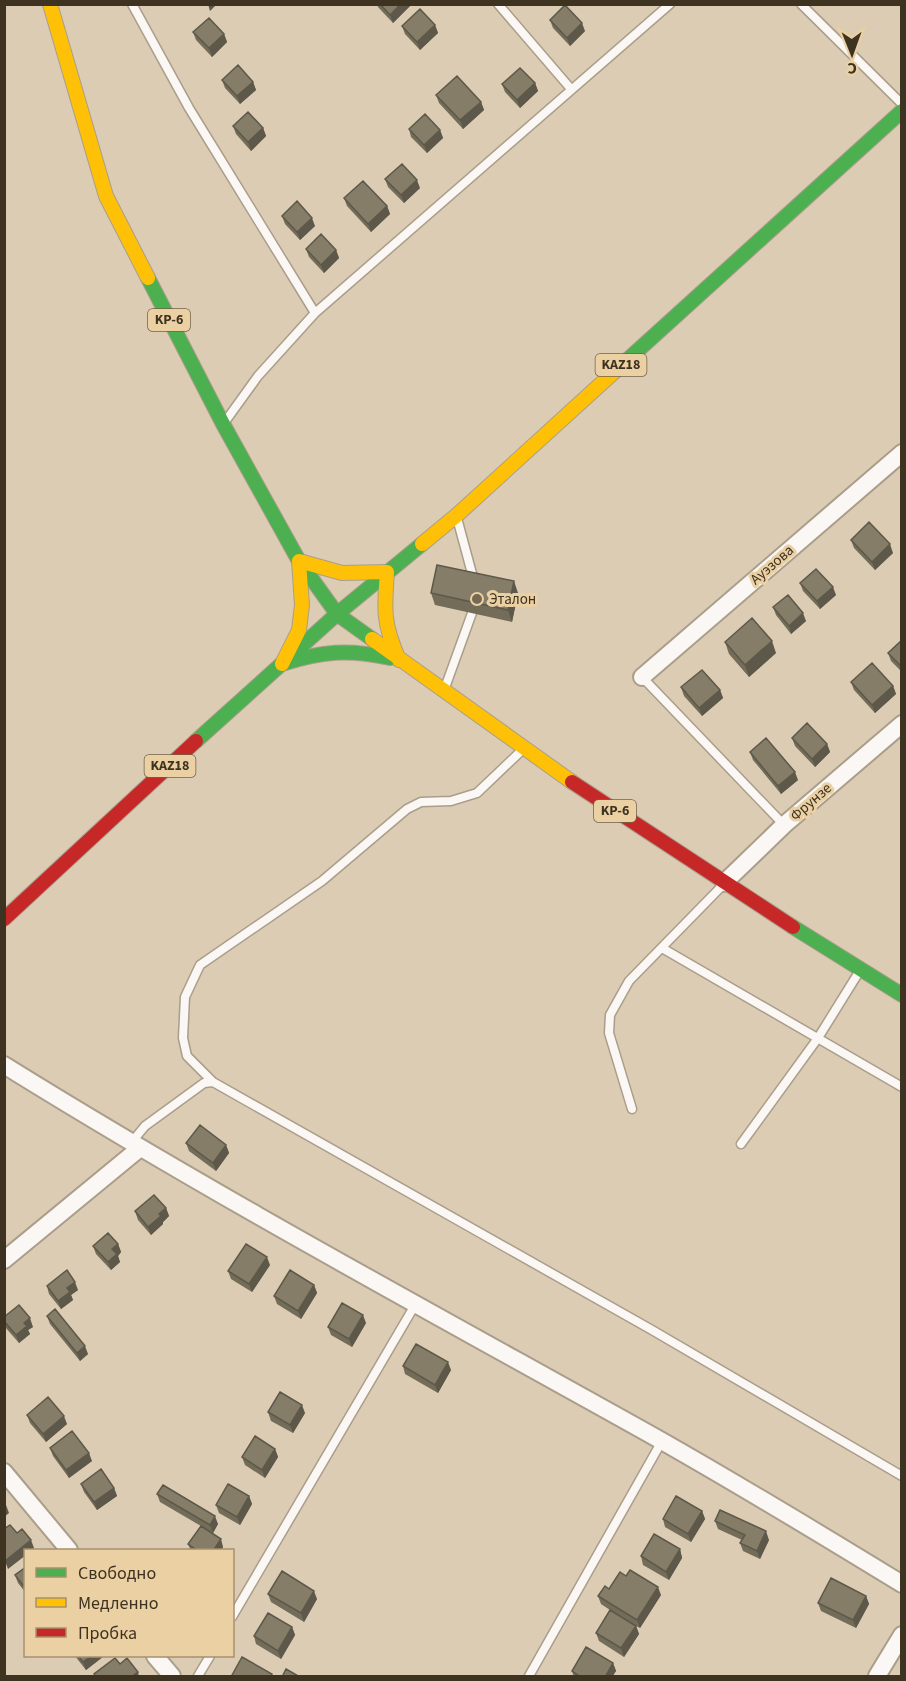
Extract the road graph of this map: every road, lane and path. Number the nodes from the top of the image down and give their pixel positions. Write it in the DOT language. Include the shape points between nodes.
graph roads {
  1 [pos="50,4"];
  2 [pos="132,4"];
  3 [pos="498,4"];
  4 [pos="670,4"];
  5 [pos="801,4"];
  6 [pos="571,89"];
  7 [pos="902,104"];
  8 [pos="902,111"];
  9 [pos="315,313"];
  10 [pos="223,424"];
  11 [pos="902,453"];
  12 [pos="457,515"];
  13 [pos="299,561"];
  14 [pos="387,572"];
  15 [pos="475,584"];
  16 [pos="472,613"];
  17 [pos="337,614"];
  18 [pos="399,660"];
  19 [pos="282,664"];
  20 [pos="642,677"];
  21 [pos="444,691"];
  22 [pos="902,724"];
  23 [pos="524,749"];
  24 [pos="784,825"];
  25 [pos="724,883"];
  26 [pos="4,918"];
  27 [pos="662,948"];
  28 [pos="861,969"];
  29 [pos="902,995"];
  30 [pos="818,1038"];
  31 [pos="4,1065"];
  32 [pos="213,1082"];
  33 [pos="902,1087"];
  34 [pos="632,1109"];
  35 [pos="741,1144"];
  36 [pos="135,1146"];
  37 [pos="4,1260"];
  38 [pos="415,1305"];
  39 [pos="662,1441"];
  40 [pos="4,1472"];
  41 [pos="902,1476"];
  42 [pos="67,1549"];
  43 [pos="902,1584"];
  44 [pos="234,1614"];
  45 [pos="902,1635"];
  46 [pos="156,1657"];
  47 [pos="209,1657"];
  48 [pos="172,1677"];
  49 [pos="198,1677"];
  50 [pos="529,1677"];
  51 [pos="877,1677"];
  1 -- 10 [label="main road, KP-6" via="106,196"];
  2 -- 9 [label="lane" via="189,108"];
  3 -- 6 [label="lane"];
  4 -- 6 [label="lane"];
  5 -- 7 [label="lane"];
  6 -- 9 [label="lane"];
  8 -- 12 [label="main road, KAZ18"];
  9 -- 10 [label="lane" via="258,376"];
  10 -- 13 [label="main road, KP-6"];
  11 -- 20 [label="street, Ауэзова"];
  12 -- 14 [label="main road, KAZ18"];
  12 -- 15 [label="lane"];
  13 -- 14 [label="main road" via="346,574"];
  13 -- 17 [label="main road, KP-6"];
  13 -- 19 [label="main road" via="299,630"];
  14 -- 17 [label="main road, KAZ18"];
  14 -- 18 [label="main road" via="384,613"];
  16 -- 21 [label="lane"];
  17 -- 18 [label="main road, KP-6"];
  17 -- 19 [label="main road, KAZ18"];
  18 -- 19 [label="main road" via="335,650"];
  18 -- 21 [label="main road, KP-6"];
  19 -- 26 [label="main road, KAZ18"];
  20 -- 24 [label="lane"];
  21 -- 23 [label="main road, KP-6"];
  22 -- 24 [label="street, Фрунзе"];
  23 -- 25 [label="main road, KP-6"];
  23 -- 32 [label="lane" via="477,793 451,801 421,802 407,809 322,881 200,965 185,997 183,1038 188,1056"];
  24 -- 25 [label="street, Фрунзе"];
  25 -- 27 [label="lane"];
  25 -- 28 [label="main road, KP-6"];
  27 -- 30 [label="lane"];
  27 -- 34 [label="lane" via="629,981 610,1015 609,1034"];
  28 -- 29 [label="main road, KP-6"];
  28 -- 30 [label="lane"];
  30 -- 33 [label="lane"];
  30 -- 35 [label="lane"];
  31 -- 36 [label="street"];
  32 -- 36 [label="lane" via="204,1083 146,1126"];
  32 -- 41 [label="lane"];
  36 -- 37 [label="street"];
  36 -- 38 [label="street"];
  38 -- 39 [label="street"];
  38 -- 44 [label="lane"];
  39 -- 43 [label="street"];
  39 -- 50 [label="lane"];
  40 -- 42 [label="street"];
  45 -- 51 [label="street"];
  46 -- 48 [label="street"];
  47 -- 49 [label="lane"];
}
